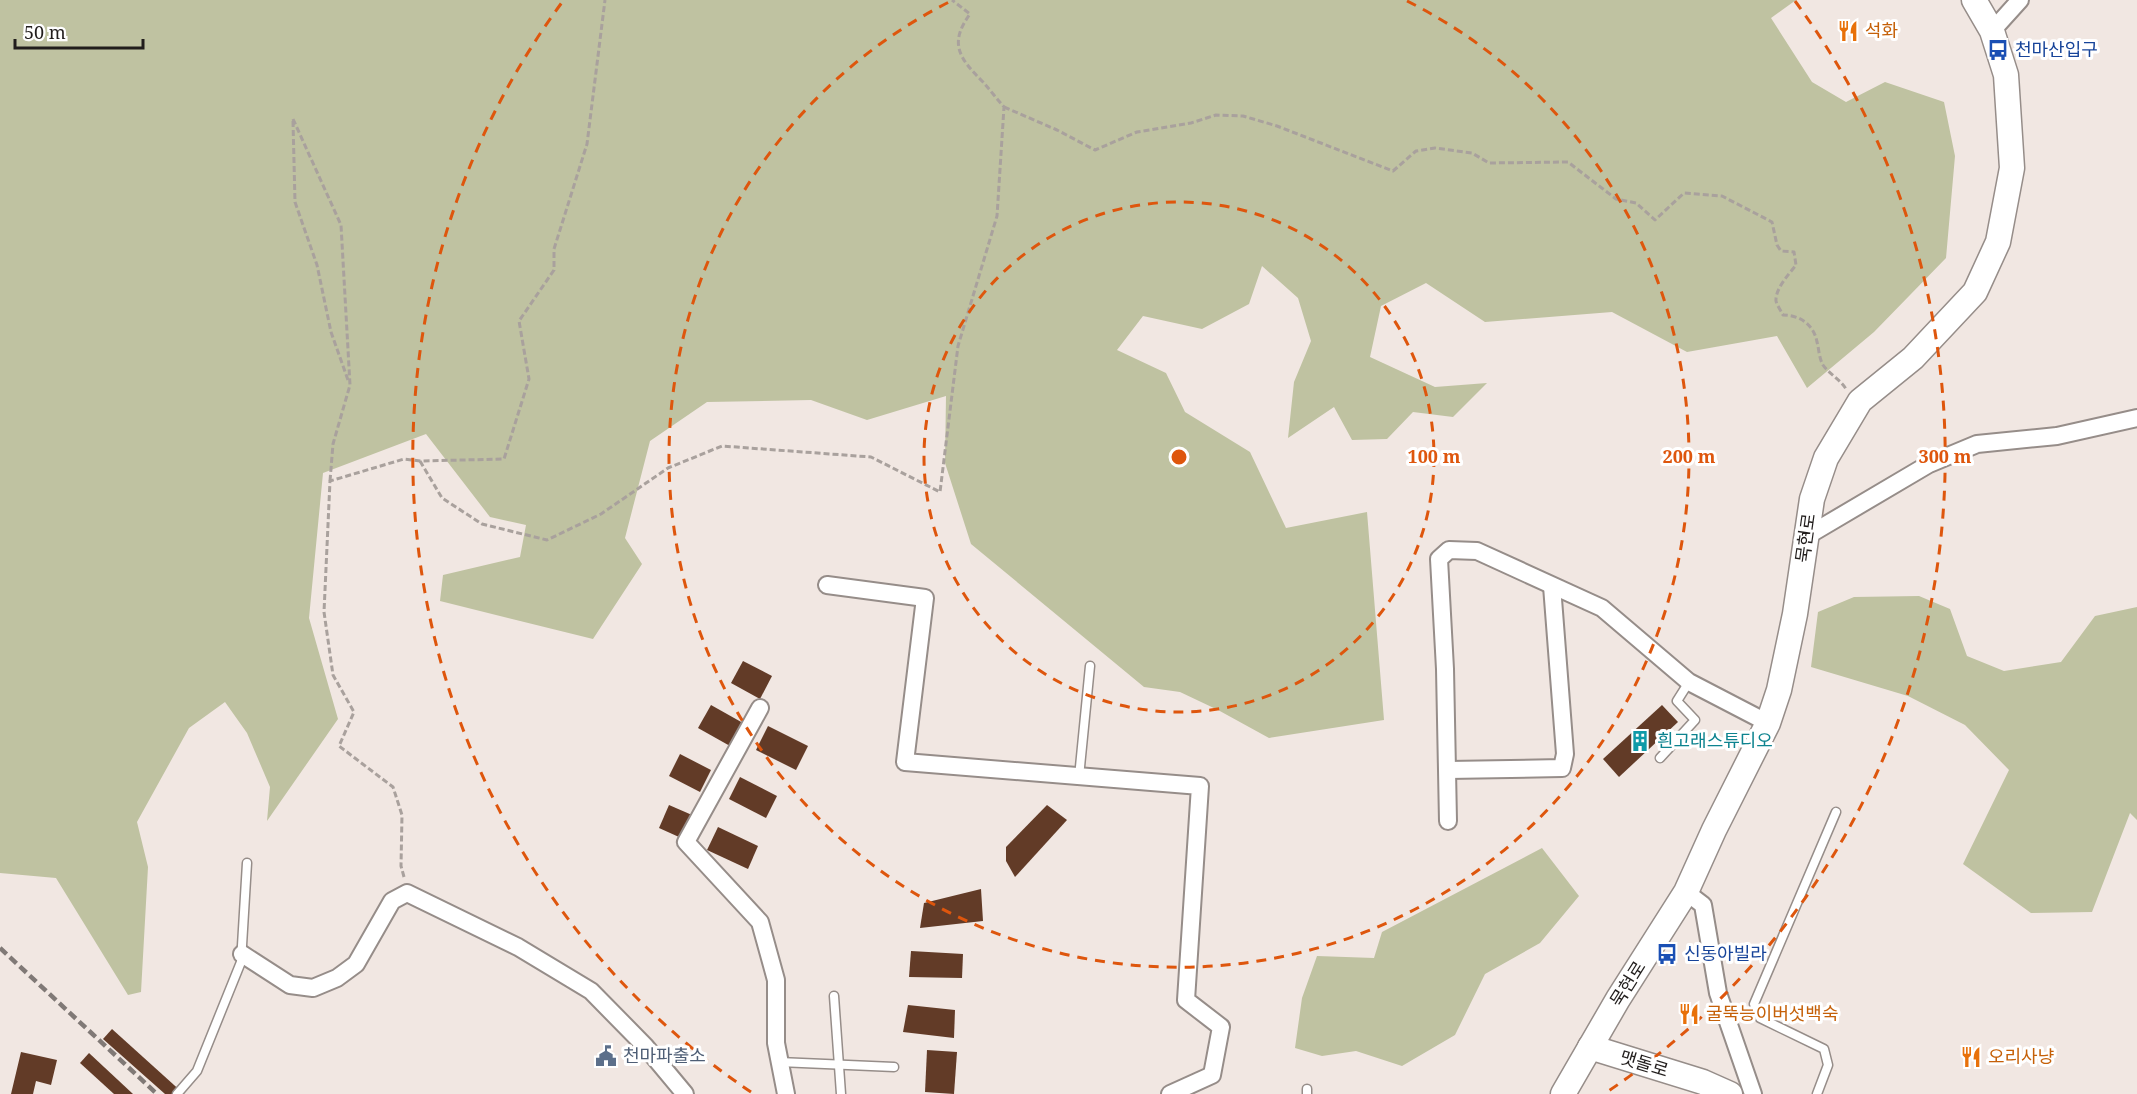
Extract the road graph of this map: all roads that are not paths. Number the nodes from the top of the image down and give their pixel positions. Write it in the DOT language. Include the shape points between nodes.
graph roads {
  1 [pos="1974,0"];
  2 [pos="2020,0"];
  3 [pos="1992,31"];
  4 [pos="2137,418"];
  5 [pos="1807,536"];
  6 [pos="827,585"];
  7 [pos="1552,586"];
  8 [pos="1090,666"];
  9 [pos="1689,682"];
  10 [pos="760,708"];
  11 [pos="1768,723"];
  12 [pos="1660,758"];
  13 [pos="1448,770"];
  14 [pos="1079,777"];
  15 [pos="1836,812"];
  16 [pos="1449,821"];
  17 [pos="247,863"];
  18 [pos="1686,892"];
  19 [pos="242,954"];
  20 [pos="834,996"];
  21 [pos="1590,1047"];
  22 [pos="779,1062"];
  23 [pos="840,1065"];
  24 [pos="894,1067"];
  25 [pos="177,1094"];
  26 [pos="685,1094"];
  27 [pos="786,1094"];
  28 [pos="842,1094"];
  29 [pos="1170,1094"];
  30 [pos="1563,1094"];
  31 [pos="1730,1094"];
  32 [pos="1753,1094"];
  33 [pos="1817,1094"];
  1 -- 3 [label="street, 묵현로"];
  2 -- 3 [label="street"];
  3 -- 5 [label="street, 묵현로" via="2006,75 2012,168 1998,242 1975,292 1913,358 1860,401 1826,458 1812,499"];
  4 -- 5 [label="street" via="2057,436 1977,444 1929,464"];
  5 -- 11 [label="street, 묵현로" via="1795,614"];
  6 -- 14 [label="street" via="925,598 905,762"];
  7 -- 9 [label="street" via="1602,608"];
  7 -- 13 [label="street" via="1562,768"];
  7 -- 13 [label="street" via="1477,551 1449,550 1439,559"];
  8 -- 14 [label="lane"];
  9 -- 11 [label="street"];
  9 -- 12 [label="lane" via="1677,701 1695,720"];
  10 -- 22 [label="street" via="686,842 760,922 776,980"];
  11 -- 18 [label="street, 묵현로"];
  13 -- 16 [label="street"];
  14 -- 29 [label="street" via="1200,786 1186,1000 1221,1027 1212,1075"];
  15 -- 33 [label="lane" via="1754,1004 1760,1018 1824,1049 1828,1065"];
  17 -- 19 [label="lane"];
  18 -- 21 [label="street, 묵현로"];
  18 -- 32 [label="street" via="1703,905 1718,993"];
  19 -- 25 [label="lane" via="197,1071"];
  19 -- 26 [label="street" via="290,986 313,988 338,978 356,964 392,901 407,893 518,947 591,991"];
  20 -- 23 [label="lane"];
  21 -- 30 [label="street, 묵현로"];
  21 -- 31 [label="street, 맷돌로"];
  22 -- 23 [label="lane"];
  22 -- 27 [label="street"];
  23 -- 24 [label="lane"];
  23 -- 28 [label="lane"];
}
